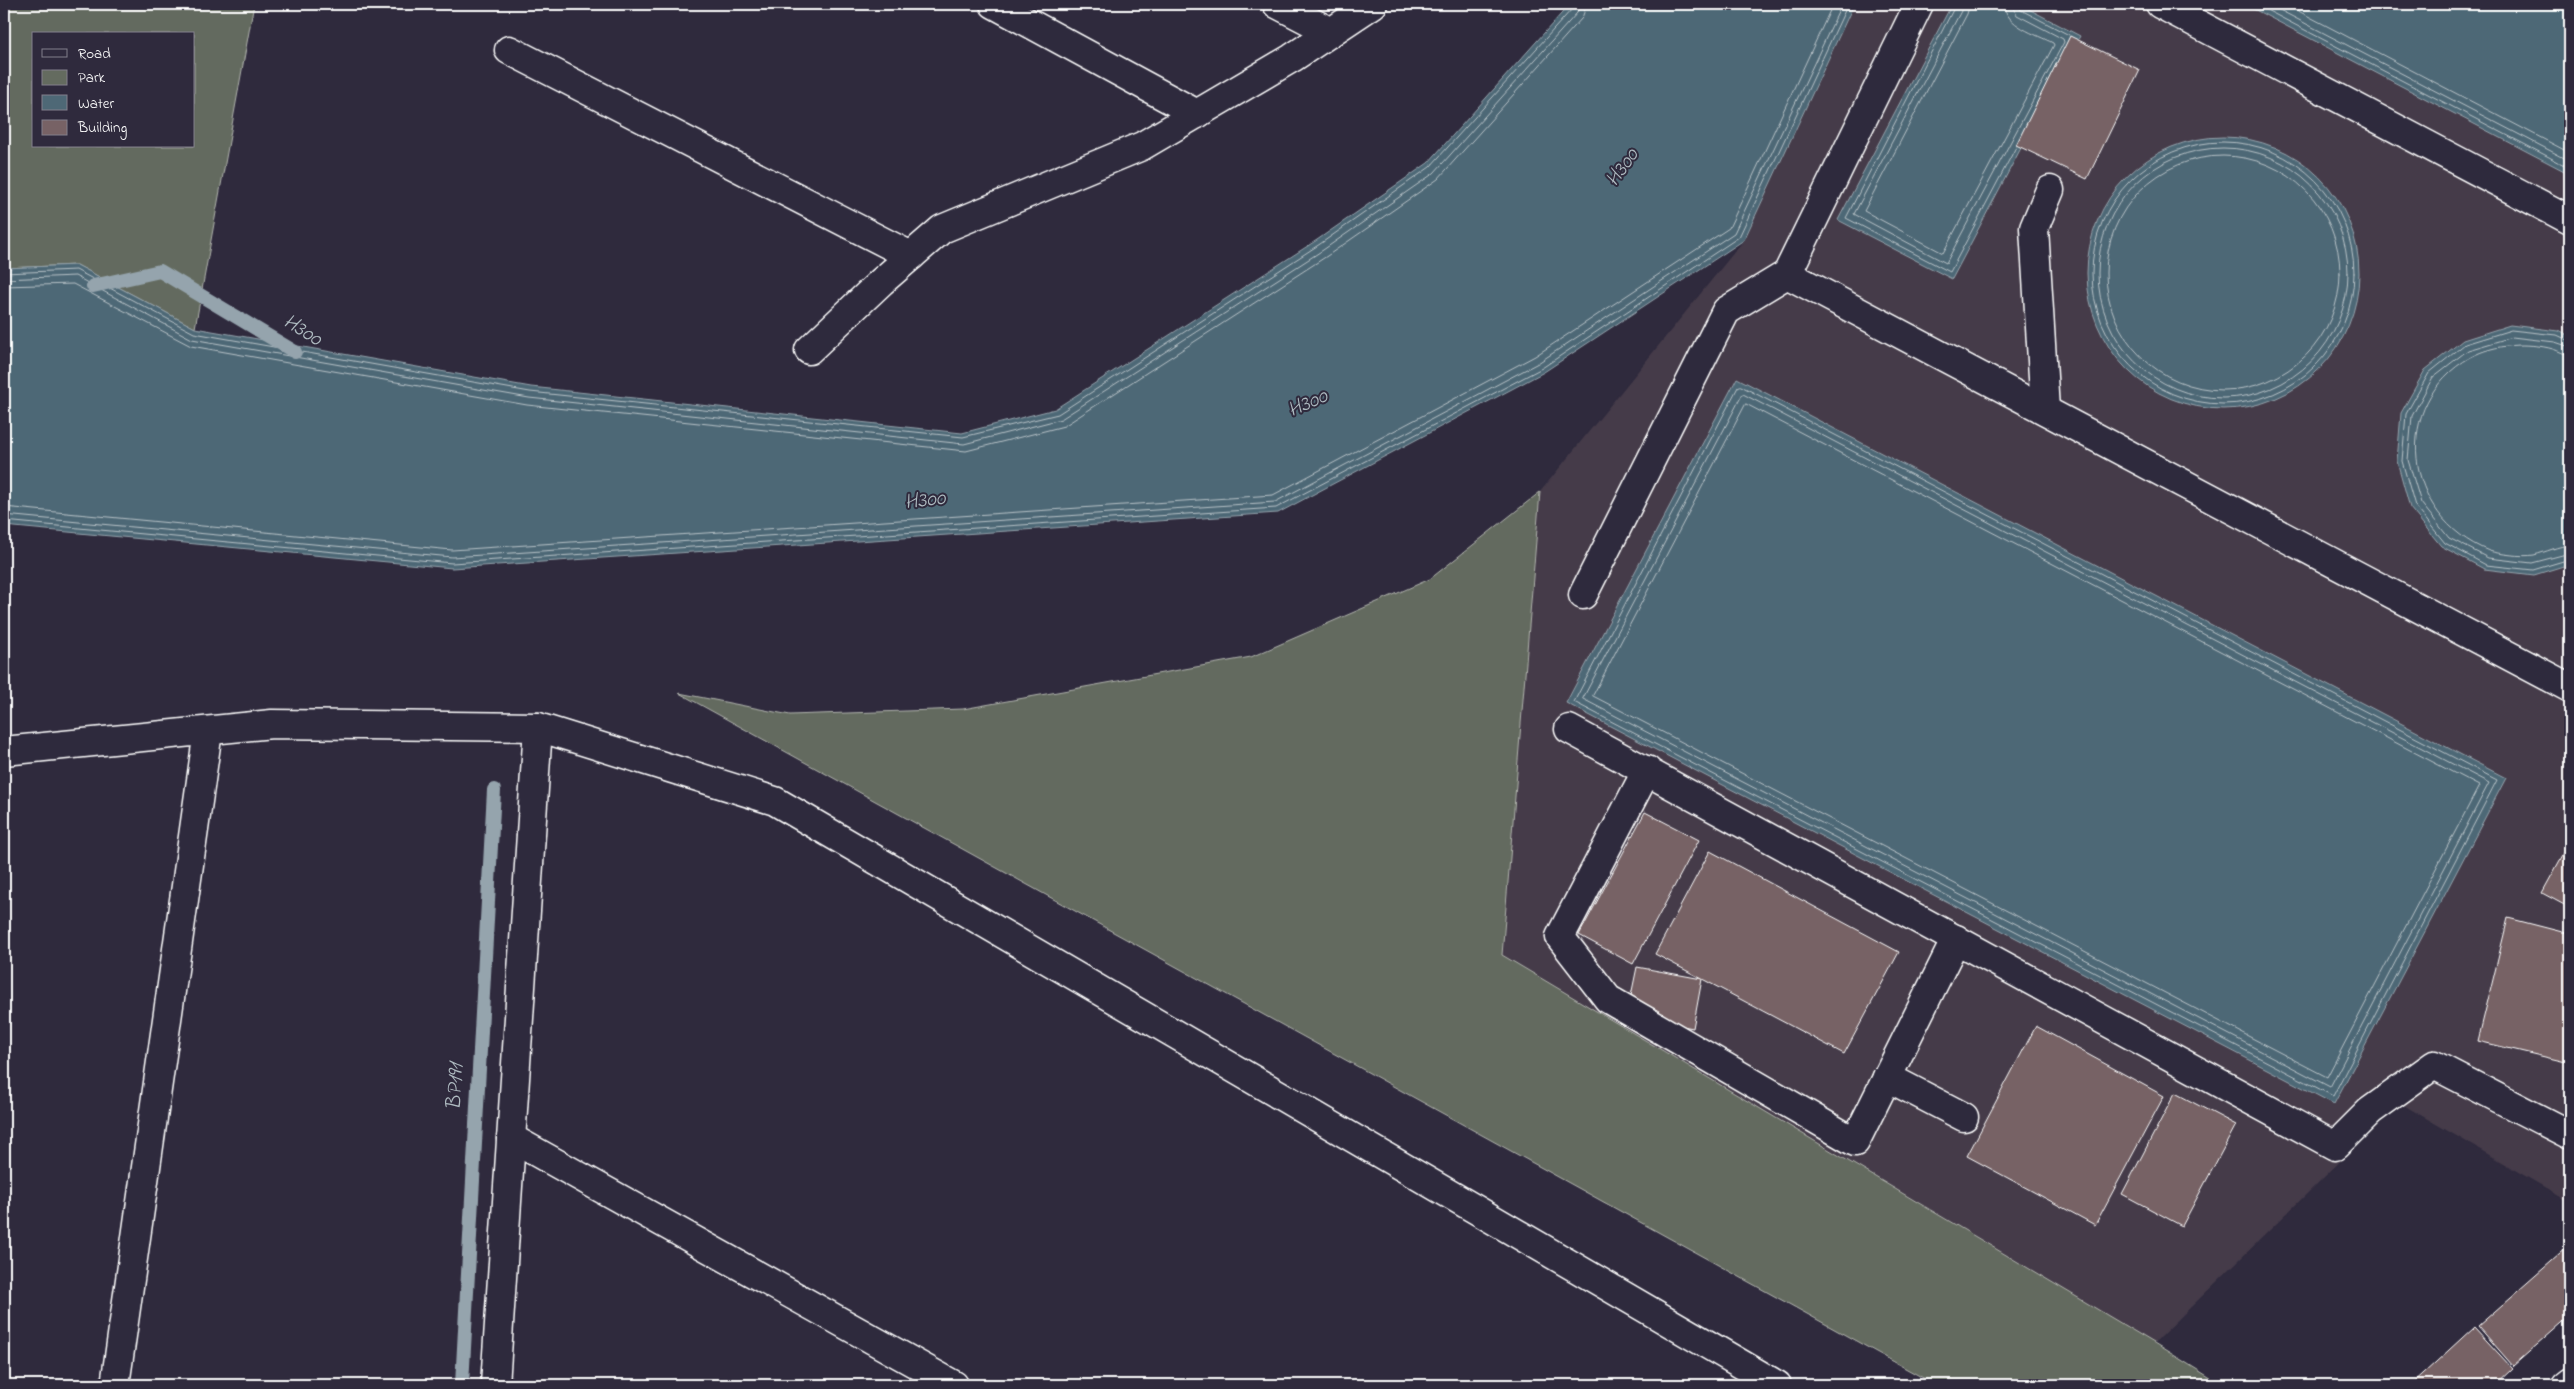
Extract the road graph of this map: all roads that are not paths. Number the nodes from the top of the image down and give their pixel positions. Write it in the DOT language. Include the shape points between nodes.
graph roads {
  1 [pos="994,4"];
  2 [pos="1277,4"];
  3 [pos="1373,4"];
  4 [pos="1919,4"];
  5 [pos="2160,4"];
  6 [pos="1331,32"];
  7 [pos="509,50"];
  8 [pos="1197,114"];
  9 [pos="2050,190"];
  10 [pos="2570,220"];
  11 [pos="911,256"];
  12 [pos="1787,274"];
  13 [pos="809,350"];
  14 [pos="2045,410"];
  15 [pos="1583,596"];
  16 [pos="2570,688"];
  17 [pos="538,726"];
  18 [pos="1569,729"];
  19 [pos="208,731"];
  20 [pos="4,751"];
  21 [pos="1646,770"];
  22 [pos="1956,939"];
  23 [pos="1887,1077"];
  24 [pos="1964,1117"];
  25 [pos="2570,1135"];
  26 [pos="511,1138"];
  27 [pos="2570,1381"];
  28 [pos="115,1385"];
  29 [pos="495,1385"];
  30 [pos="954,1385"];
  31 [pos="1776,1385"];
  32 [pos="2565,1385"];
  1 -- 8 [label="street"];
  2 -- 6 [label="street"];
  3 -- 6 [label="street"];
  4 -- 12 [label="street"];
  5 -- 10 [label="street"];
  6 -- 8 [label="street"];
  7 -- 11 [label="street"];
  8 -- 11 [label="street" via="1142,146 942,229"];
  9 -- 14 [label="street" via="2034,228"];
  11 -- 13 [label="street"];
  12 -- 14 [label="street"];
  12 -- 15 [label="street" via="1726,311"];
  14 -- 16 [label="street"];
  17 -- 19 [label="street" via="272,724"];
  17 -- 26 [label="street"];
  17 -- 31 [label="street" via="775,801"];
  18 -- 21 [label="street"];
  19 -- 20 [label="street"];
  19 -- 28 [label="street"];
  21 -- 22 [label="street"];
  21 -- 23 [label="street" via="1560,937 1608,999 1855,1142"];
  22 -- 23 [label="street"];
  22 -- 25 [label="street" via="2335,1146 2370,1111 2434,1065"];
  23 -- 24 [label="street"];
  26 -- 29 [label="street"];
  26 -- 30 [label="street"];
  27 -- 32 [label="street"];
}
